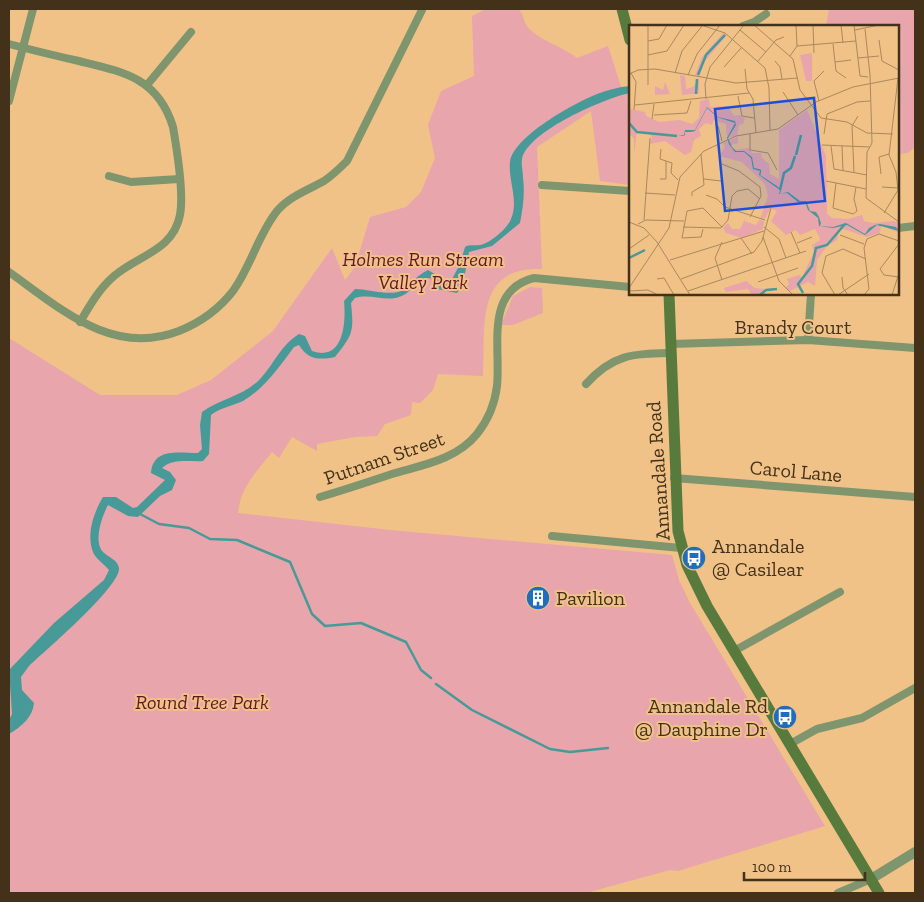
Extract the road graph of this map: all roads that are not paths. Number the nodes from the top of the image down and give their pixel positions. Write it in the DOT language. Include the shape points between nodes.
graph roads {
  1 [pos="33,9"];
  2 [pos="622,9"];
  3 [pos="422,10"];
  4 [pos="766,14"];
  5 [pos="746,25"];
  6 [pos="191,32"];
  7 [pos="629,32"];
  8 [pos="9,44"];
  9 [pos="22,48"];
  10 [pos="147,85"];
  11 [pos="9,101"];
  12 [pos="109,176"];
  13 [pos="179,178"];
  14 [pos="542,184"];
  15 [pos="629,191"];
  16 [pos="915,226"];
  17 [pos="899,228"];
  18 [pos="9,272"];
  19 [pos="629,287"];
  20 [pos="669,295"];
  21 [pos="811,295"];
  22 [pos="80,322"];
  23 [pos="808,340"];
  24 [pos="915,348"];
  25 [pos="670,349"];
  26 [pos="586,384"];
  27 [pos="674,478"];
  28 [pos="320,497"];
  29 [pos="915,498"];
  30 [pos="552,536"];
  31 [pos="682,548"];
  32 [pos="840,592"];
  33 [pos="734,651"];
  34 [pos="915,688"];
  35 [pos="790,744"];
  36 [pos="915,852"];
  37 [pos="871,879"];
  38 [pos="838,893"];
  39 [pos="879,893"];
  1 -- 9 [label="street"];
  2 -- 7 [label="main road"];
  3 -- 22 [label="street" via="348,159 328,178 296,195 278,211 241,279 222,303 196,323 157,337 109,335"];
  4 -- 5 [label="street"];
  6 -- 10 [label="street"];
  8 -- 9 [label="street"];
  9 -- 10 [label="street" via="127,73"];
  9 -- 11 [label="street"];
  10 -- 13 [label="street" via="157,94 169,115"];
  12 -- 13 [label="street" via="131,182"];
  13 -- 22 [label="street" via="180,216 172,235 157,250 104,285"];
  14 -- 15 [label="street"];
  16 -- 17 [label="street"];
  18 -- 22 [label="street"];
  19 -- 28 [label="street, Putnam Street" via="534,278 523,281 503,298 498,315 497,387 492,410 476,434 443,459"];
  20 -- 25 [label="main road, Annandale Road"];
  21 -- 23 [label="street"];
  23 -- 24 [label="street, Brandy Court"];
  23 -- 25 [label="street, Brandy Court"];
  25 -- 26 [label="street, Brandy Court" via="616,359 606,364"];
  25 -- 27 [label="main road, Annandale Road"];
  27 -- 29 [label="street, Carol Lane"];
  27 -- 31 [label="main road, Annandale Road"];
  30 -- 31 [label="street"];
  31 -- 33 [label="main road, Annandale Road" via="695,583"];
  32 -- 33 [label="street"];
  33 -- 35 [label="main road, Annandale Road"];
  34 -- 35 [label="street" via="869,715 817,729"];
  35 -- 37 [label="main road, Annandale Road"];
  36 -- 37 [label="street"];
  37 -- 38 [label="street"];
  37 -- 39 [label="main road, Annandale Road"];
}
